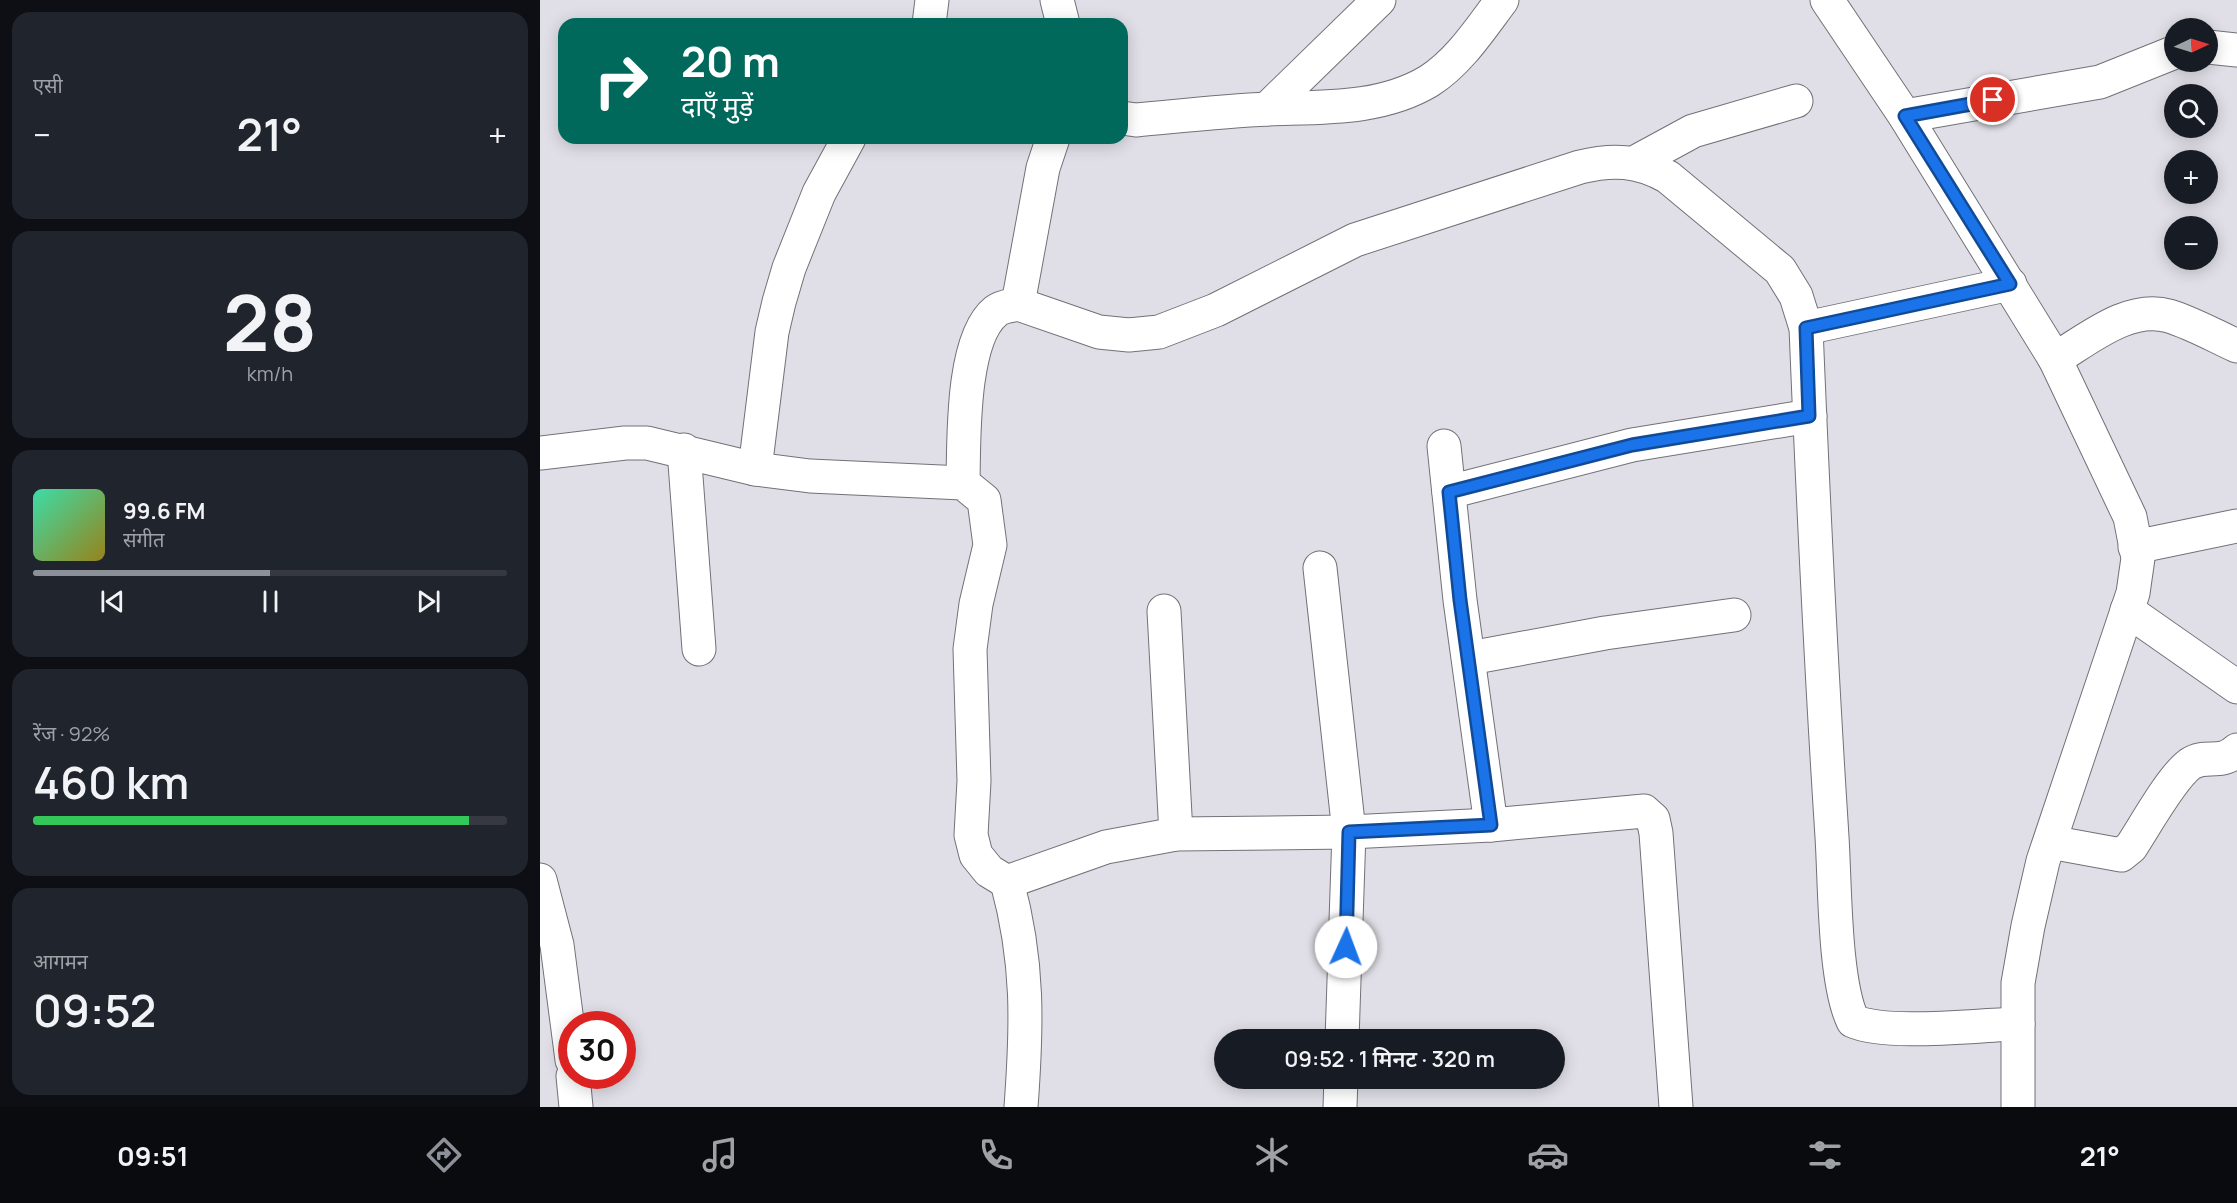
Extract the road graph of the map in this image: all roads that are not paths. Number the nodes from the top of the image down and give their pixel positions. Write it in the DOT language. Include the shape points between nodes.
graph roads {
  1 [pos="932,0"];
  2 [pos="1057,0"];
  3 [pos="1379,0"];
  4 [pos="1502,0"];
  5 [pos="1827,0"];
  6 [pos="930,18"];
  7 [pos="1062,18"];
  8 [pos="2218,48"];
  9 [pos="2237,50"];
  10 [pos="2164,56"];
  11 [pos="1796,101"];
  12 [pos="1267,109"];
  13 [pos="1905,116"];
  14 [pos="1128,119"];
  15 [pos="846,144"];
  16 [pos="1051,144"];
  17 [pos="1634,163"];
  18 [pos="2010,284"];
  19 [pos="1018,304"];
  20 [pos="1806,328"];
  21 [pos="2237,346"];
  22 [pos="2055,359"];
  23 [pos="1809,416"];
  24 [pos="1444,446"];
  25 [pos="684,450"];
  26 [pos="540,453"];
  27 [pos="755,469"];
  28 [pos="963,483"];
  29 [pos="1449,492"];
  30 [pos="2237,526"];
  31 [pos="2135,547"];
  32 [pos="1320,567"];
  33 [pos="2127,610"];
  34 [pos="1164,611"];
  35 [pos="1734,615"];
  36 [pos="699,649"];
  37 [pos="1470,658"];
  38 [pos="2237,687"];
  39 [pos="2237,750"];
  40 [pos="1491,825"];
  41 [pos="1349,832"];
  42 [pos="1176,834"];
  43 [pos="2050,842"];
  44 [pos="540,880"];
  45 [pos="1007,882"];
  46 [pos="566,1011"];
  47 [pos="2018,1024"];
  48 [pos="1342,1029"];
  49 [pos="574,1089"];
  50 [pos="1341,1089"];
  51 [pos="576,1107"];
  52 [pos="1021,1107"];
  53 [pos="1340,1107"];
  54 [pos="1676,1107"];
  55 [pos="2018,1107"];
  1 -- 6 [label="street"];
  2 -- 7 [label="street"];
  3 -- 12 [label="street"];
  4 -- 12 [label="street" via="1449,63 1430,80 1410,90 1337,107"];
  5 -- 13 [label="street"];
  8 -- 9 [label="street"];
  10 -- 13 [label="street" via="2100,82"];
  11 -- 17 [label="street" via="1693,131"];
  12 -- 14 [label="street"];
  13 -- 18 [label="street"];
  15 -- 27 [label="street" via="819,193 779,302"];
  16 -- 19 [label="street"];
  17 -- 19 [label="street" via="1602,162 1580,167 1355,240 1216,310 1159,332 1099,332"];
  17 -- 20 [label="street" via="1668,177 1780,270 1796,296"];
  18 -- 20 [label="street"];
  18 -- 22 [label="street"];
  19 -- 28 [label="street" via="995,311 974,353 966,394"];
  20 -- 23 [label="street"];
  21 -- 22 [label="street" via="2169,316 2152,313 2117,322"];
  22 -- 31 [label="street" via="2130,517"];
  23 -- 29 [label="street" via="1632,445"];
  23 -- 47 [label="street" via="1817,602 1846,1007 1853,1021 1865,1026"];
  24 -- 29 [label="street"];
  25 -- 26 [label="street" via="624,443"];
  25 -- 27 [label="street"];
  25 -- 36 [label="street"];
  27 -- 28 [label="street" via="810,476"];
  28 -- 45 [label="street" via="984,500 990,544 970,649 974,781 971,835 976,855 989,871"];
  29 -- 37 [label="street"];
  30 -- 31 [label="street"];
  31 -- 33 [label="street" via="2138,558"];
  32 -- 41 [label="street"];
  33 -- 38 [label="street"];
  33 -- 43 [label="street"];
  34 -- 42 [label="street"];
  35 -- 37 [label="street"];
  37 -- 40 [label="street"];
  39 -- 43 [label="street" via="2221,760 2205,758 2191,763 2131,848 2121,855"];
  40 -- 41 [label="street"];
  40 -- 54 [label="street" via="1633,811 1644,812 1653,819"];
  41 -- 42 [label="street"];
  41 -- 48 [label="street"];
  42 -- 45 [label="street" via="1107,847"];
  43 -- 47 [label="street" via="2028,926 2018,983"];
  44 -- 46 [label="street" via="557,945"];
  45 -- 52 [label="street" via="1020,930 1025,974 1027,1028"];
  47 -- 55 [label="street"];
  49 -- 51 [label="street"];
  50 -- 53 [label="street"];
}
